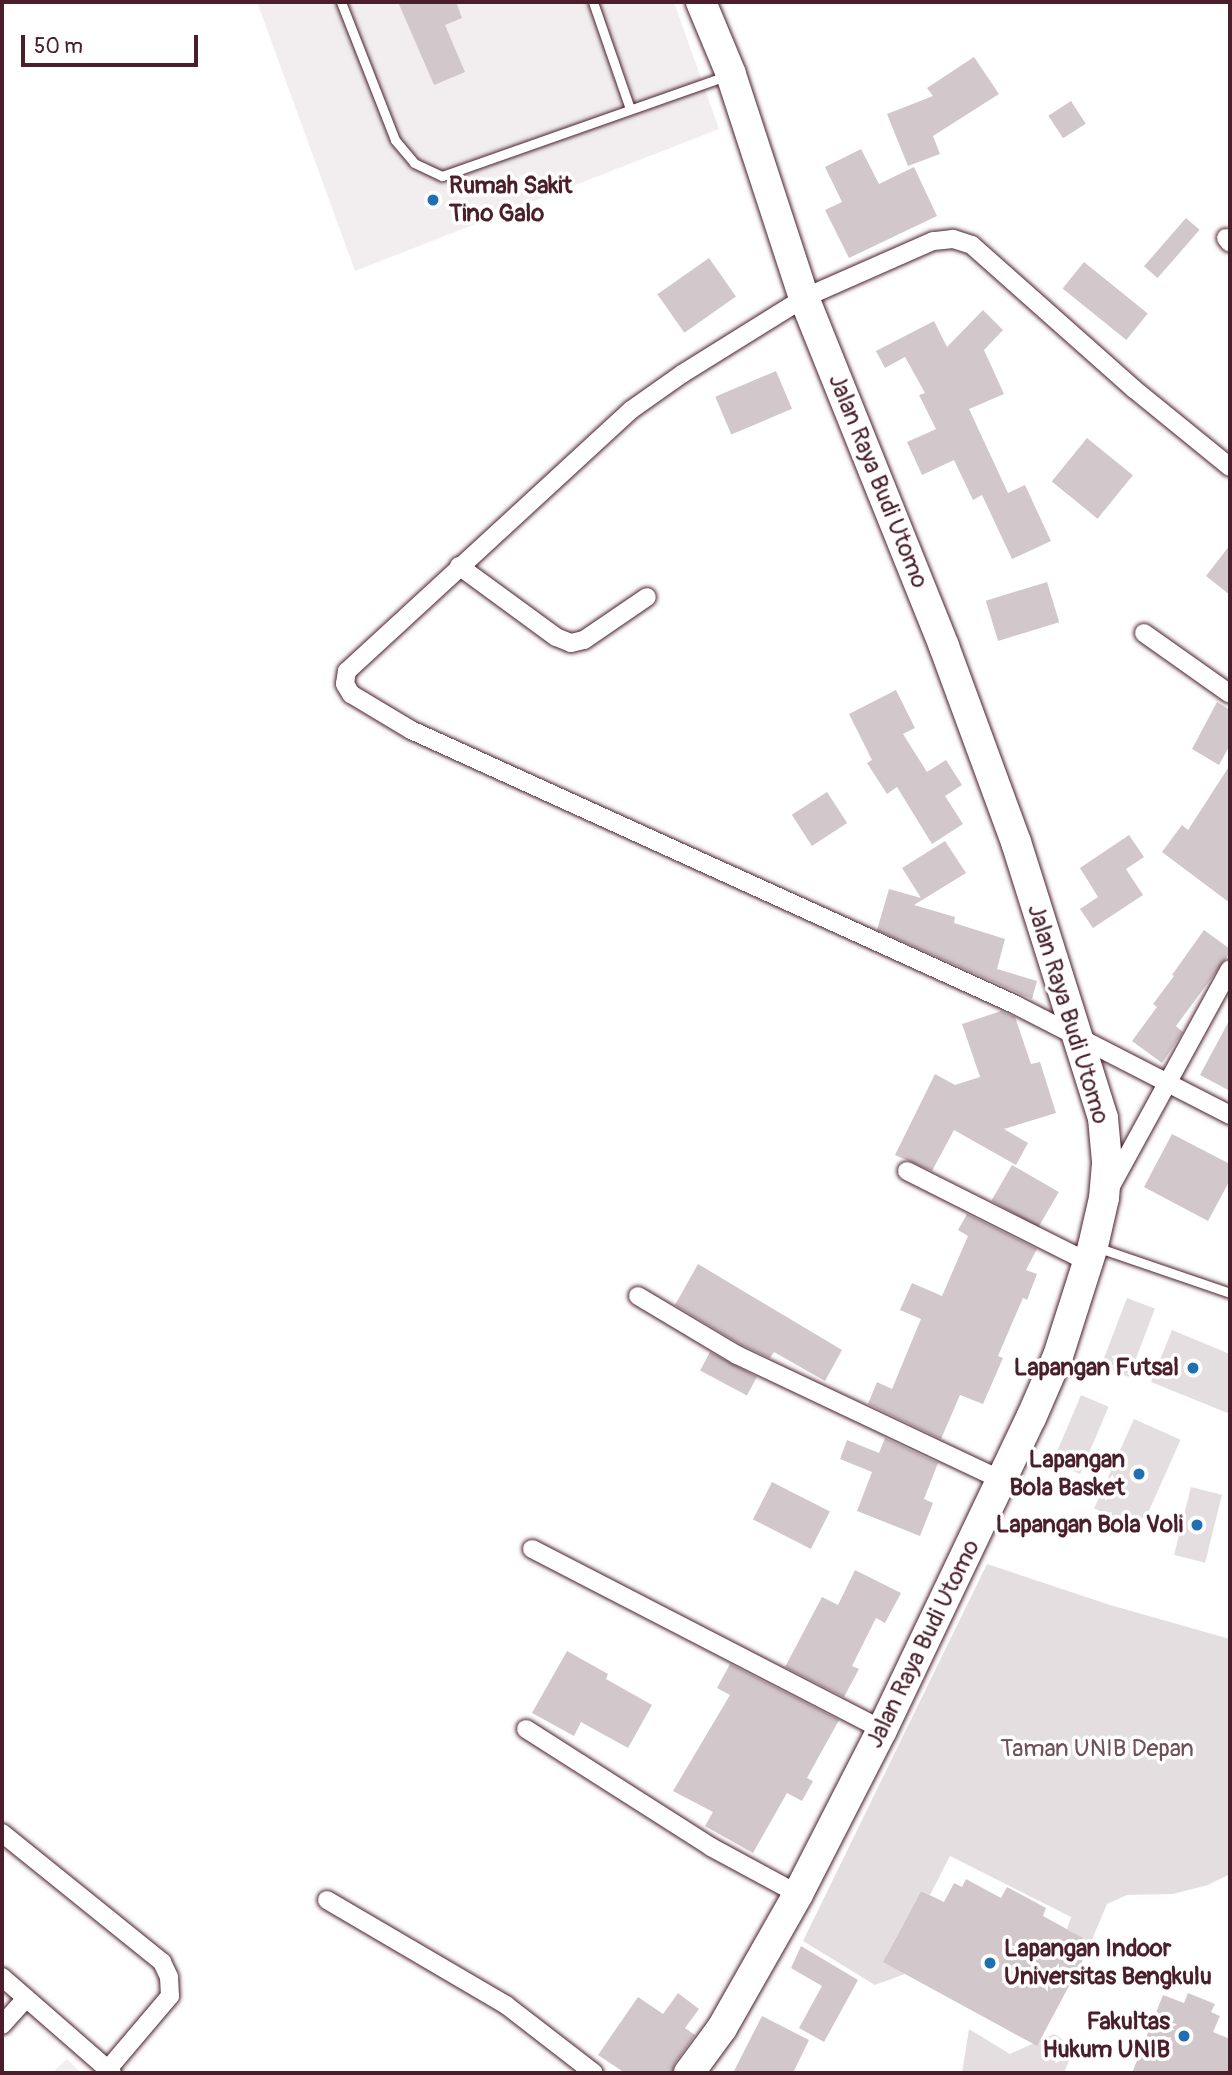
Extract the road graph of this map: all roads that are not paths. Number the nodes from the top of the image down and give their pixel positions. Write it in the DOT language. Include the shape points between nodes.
graph roads {
  1 [pos="341,2"];
  2 [pos="593,2"];
  3 [pos="701,2"];
  4 [pos="730,74"];
  5 [pos="630,109"];
  6 [pos="804,298"];
  7 [pos="1230,467"];
  8 [pos="459,566"];
  9 [pos="647,597"];
  10 [pos="1144,633"];
  11 [pos="1230,694"];
  12 [pos="1230,970"];
  13 [pos="1075,1037"];
  14 [pos="1169,1084"];
  15 [pos="1230,1115"];
  16 [pos="907,1171"];
  17 [pos="1104,1198"];
  18 [pos="1090,1254"];
  19 [pos="1230,1293"];
  20 [pos="638,1296"];
  21 [pos="1001,1480"];
  22 [pos="532,1549"];
  23 [pos="526,1729"];
  24 [pos="882,1730"];
  25 [pos="2,1833"];
  26 [pos="798,1894"];
  27 [pos="327,1900"];
  28 [pos="2,1977"];
  29 [pos="26,1998"];
  30 [pos="2,2025"];
  31 [pos="110,2071"];
  32 [pos="594,2073"];
  33 [pos="689,2073"];
  1 -- 5 [label="lane" via="396,140 424,170 442,176"];
  2 -- 5 [label="lane"];
  3 -- 4 [label="highway, Jalan Raya Budi Utomo"];
  4 -- 5 [label="lane"];
  4 -- 6 [label="highway, Jalan Raya Budi Utomo"];
  6 -- 7 [label="street" via="933,241 953,239 972,245"];
  6 -- 8 [label="street" via="631,410"];
  6 -- 13 [label="highway, Jalan Raya Budi Utomo" via="964,698 1016,842"];
  8 -- 9 [label="street" via="556,637 571,643 584,640"];
  8 -- 13 [label="street" via="347,671 345,684 351,694 411,730 1016,1005"];
  10 -- 11 [label="street"];
  12 -- 14 [label="street"];
  13 -- 14 [label="street"];
  13 -- 17 [label="highway, Jalan Raya Budi Utomo" via="1103,1118"];
  14 -- 15 [label="street"];
  14 -- 17 [label="street"];
  16 -- 18 [label="street"];
  17 -- 18 [label="highway, Jalan Raya Budi Utomo"];
  18 -- 19 [label="lane"];
  18 -- 21 [label="highway, Jalan Raya Budi Utomo" via="1058,1356"];
  20 -- 21 [label="street" via="737,1355"];
  21 -- 24 [label="highway, Jalan Raya Budi Utomo"];
  22 -- 24 [label="street"];
  23 -- 26 [label="street" via="710,1847"];
  24 -- 26 [label="highway, Jalan Raya Budi Utomo"];
  25 -- 31 [label="street" via="162,1962 170,1996"];
  26 -- 33 [label="highway, Jalan Raya Budi Utomo" via="722,2028"];
  27 -- 32 [label="street" via="506,2006"];
  28 -- 29 [label="street"];
  29 -- 30 [label="street"];
  29 -- 31 [label="street"];
}
